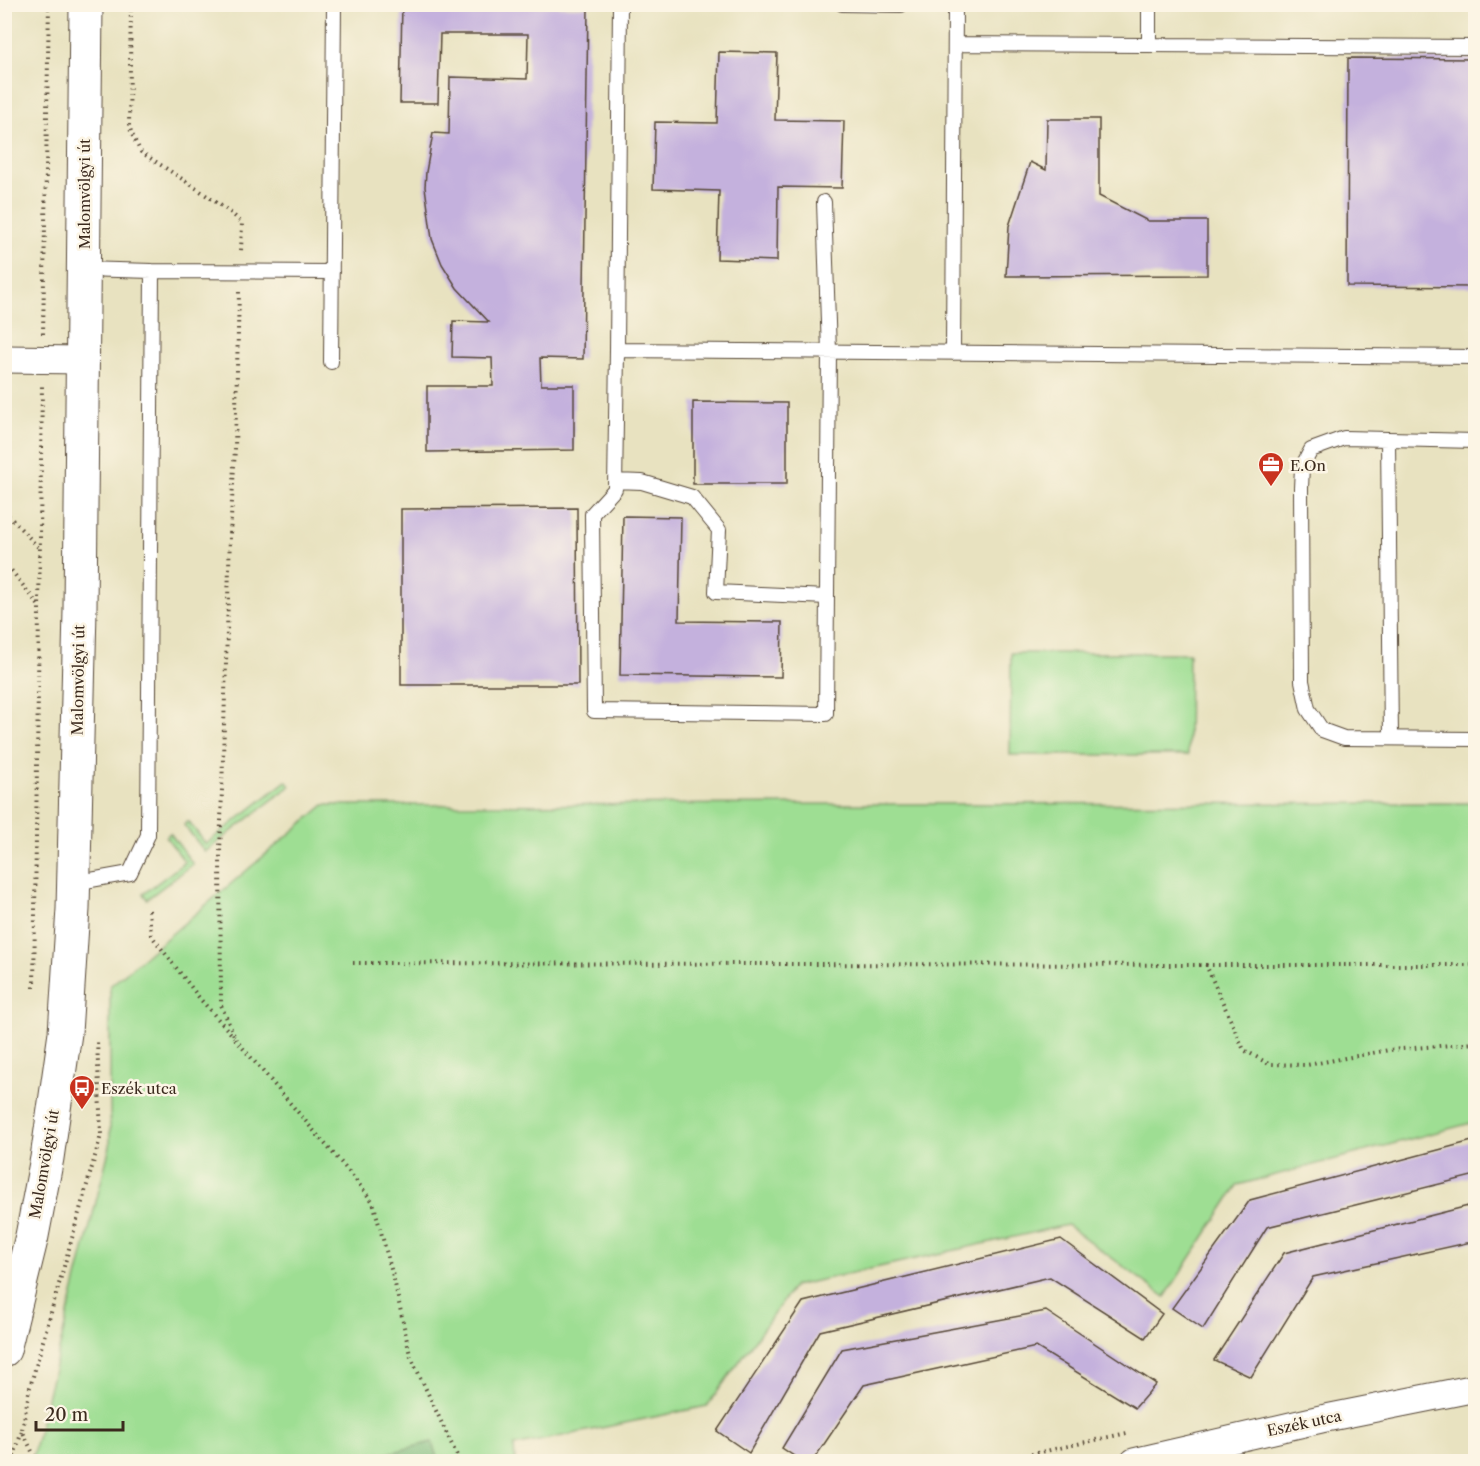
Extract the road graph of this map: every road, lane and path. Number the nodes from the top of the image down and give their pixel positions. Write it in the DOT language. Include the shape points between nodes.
graph roads {
  1 [pos="49,4"];
  2 [pos="86,4"];
  3 [pos="131,4"];
  4 [pos="334,4"];
  5 [pos="620,4"];
  6 [pos="842,4"];
  7 [pos="955,4"];
  8 [pos="1149,4"];
  9 [pos="901,5"];
  10 [pos="956,44"];
  11 [pos="1149,45"];
  12 [pos="1476,47"];
  13 [pos="824,202"];
  14 [pos="83,269"];
  15 [pos="152,271"];
  16 [pos="240,271"];
  17 [pos="332,272"];
  18 [pos="617,350"];
  19 [pos="829,352"];
  20 [pos="953,353"];
  21 [pos="1476,357"];
  22 [pos="4,359"];
  23 [pos="43,359"];
  24 [pos="82,360"];
  25 [pos="331,362"];
  26 [pos="1388,439"];
  27 [pos="1476,441"];
  28 [pos="615,481"];
  29 [pos="4,511"];
  30 [pos="40,549"];
  31 [pos="4,561"];
  32 [pos="827,597"];
  33 [pos="39,607"];
  34 [pos="1391,738"];
  35 [pos="1476,739"];
  36 [pos="75,883"];
  37 [pos="149,910"];
  38 [pos="353,963"];
  39 [pos="1206,965"];
  40 [pos="1476,965"];
  41 [pos="34,996"];
  42 [pos="236,1040"];
  43 [pos="1476,1043"];
  44 [pos="6,1339"];
  45 [pos="1476,1388"];
  46 [pos="22,1430"];
  47 [pos="12,1461"];
  48 [pos="460,1461"];
  49 [pos="1134,1461"];
  1 -- 23 [label="path"];
  2 -- 14 [label="main road, Malomvölgyi út"];
  3 -- 16 [label="path" via="129,126 134,139 141,152 242,223"];
  4 -- 17 [label="lane"];
  5 -- 18 [label="lane"];
  6 -- 9 [label="lane"];
  7 -- 10 [label="lane"];
  8 -- 11 [label="lane"];
  10 -- 11 [label="lane"];
  10 -- 20 [label="lane"];
  11 -- 12 [label="lane"];
  13 -- 19 [label="lane"];
  14 -- 15 [label="lane"];
  14 -- 24 [label="main road, Malomvölgyi út"];
  15 -- 16 [label="lane"];
  15 -- 36 [label="lane" via="148,835 130,873"];
  16 -- 17 [label="lane"];
  16 -- 42 [label="path" via="220,853 221,1005"];
  17 -- 25 [label="lane"];
  18 -- 19 [label="lane"];
  18 -- 28 [label="lane"];
  19 -- 20 [label="lane"];
  19 -- 32 [label="lane"];
  20 -- 21 [label="lane"];
  22 -- 23 [label="street"];
  23 -- 24 [label="street"];
  23 -- 30 [label="path"];
  24 -- 36 [label="main road, Malomvölgyi út"];
  26 -- 27 [label="lane"];
  26 -- 34 [label="lane"];
  26 -- 34 [label="lane" via="1344,438 1311,450 1302,467 1302,681 1308,709 1322,730 1344,738"];
  28 -- 32 [label="lane" via="642,482 693,497 719,530 716,592"];
  28 -- 32 [label="lane" via="615,489 592,514 594,711 826,714"];
  29 -- 30 [label="path"];
  30 -- 33 [label="path"];
  31 -- 33 [label="path"];
  33 -- 41 [label="path"];
  34 -- 35 [label="lane"];
  36 -- 44 [label="main road, Malomvölgyi út" via="65,1034 47,1158"];
  37 -- 42 [label="path" via="151,935"];
  38 -- 39 [label="path"];
  39 -- 40 [label="path"];
  39 -- 43 [label="path" via="1244,1050 1269,1064 1307,1065 1389,1050"];
  42 -- 48 [label="path" via="373,1202 410,1355"];
  45 -- 49 [label="street, Eszék utca"];
  46 -- 47 [label="path"];
}
